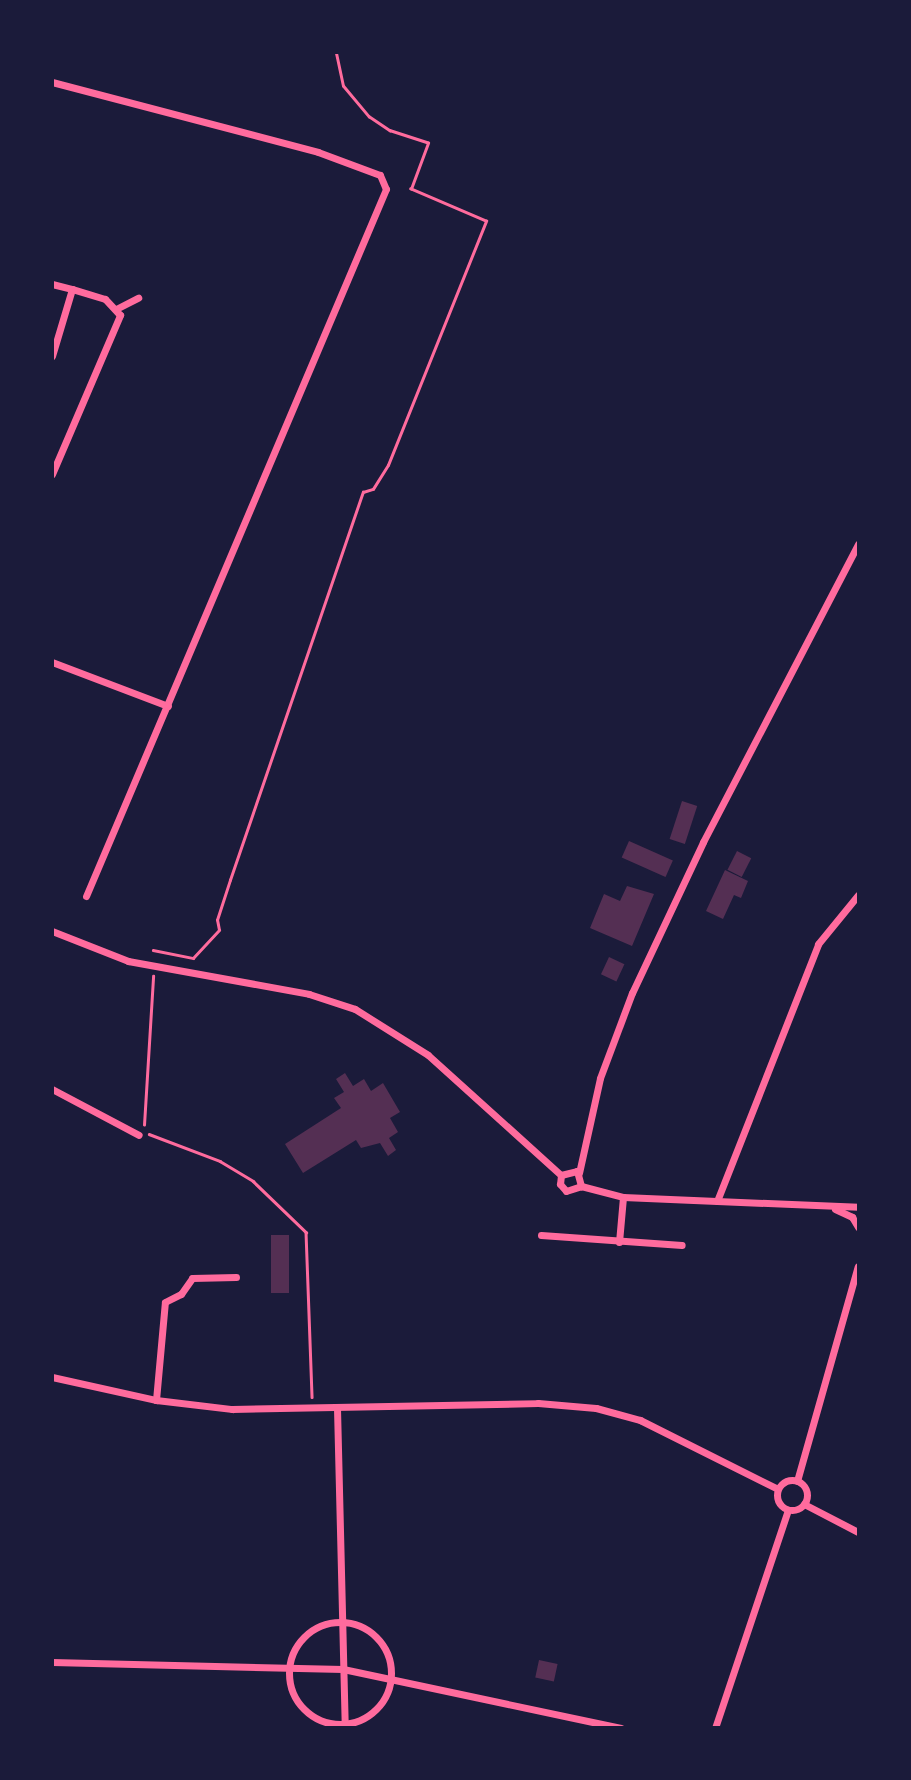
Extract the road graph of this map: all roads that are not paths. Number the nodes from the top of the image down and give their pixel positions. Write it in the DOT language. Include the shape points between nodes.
graph roads {
  1 [pos="52,82"];
  2 [pos="52,284"];
  3 [pos="72,289"];
  4 [pos="138,298"];
  5 [pos="116,309"];
  6 [pos="52,356"];
  7 [pos="52,474"];
  8 [pos="859,544"];
  9 [pos="52,662"];
  10 [pos="168,705"];
  11 [pos="86,895"];
  12 [pos="859,895"];
  13 [pos="52,931"];
  14 [pos="52,1089"];
  15 [pos="139,1135"];
  16 [pos="579,1173"];
  17 [pos="561,1175"];
  18 [pos="581,1186"];
  19 [pos="623,1197"];
  20 [pos="717,1200"];
  21 [pos="859,1207"];
  22 [pos="832,1208"];
  23 [pos="859,1227"];
  24 [pos="541,1236"];
  25 [pos="619,1242"];
  26 [pos="682,1245"];
  27 [pos="859,1266"];
  28 [pos="236,1277"];
  29 [pos="52,1377"];
  30 [pos="156,1400"];
  31 [pos="337,1408"];
  32 [pos="797,1481"];
  33 [pos="778,1489"];
  34 [pos="804,1504"];
  35 [pos="788,1510"];
  36 [pos="859,1532"];
  37 [pos="342,1623"];
  38 [pos="52,1662"];
  39 [pos="288,1669"];
  40 [pos="344,1669"];
  41 [pos="393,1678"];
  42 [pos="345,1726"];
  43 [pos="621,1727"];
  44 [pos="715,1727"];
  1 -- 10 [label="street" via="318,152 380,175 386,189"];
  2 -- 3 [label="street"];
  3 -- 5 [label="street" via="105,299"];
  3 -- 6 [label="street"];
  4 -- 5 [label="street"];
  5 -- 7 [label="street" via="120,315 116,334"];
  8 -- 16 [label="street" via="703,842 632,993 600,1078"];
  9 -- 10 [label="street"];
  10 -- 11 [label="street"];
  12 -- 20 [label="street" via="818,944"];
  13 -- 17 [label="street" via="97,951 309,994 382,1022 428,1055"];
  14 -- 15 [label="street"];
  16 -- 17 [label="street" via="570,1169"];
  16 -- 18 [label="street"];
  17 -- 18 [label="street" via="564,1190 573,1192"];
  18 -- 19 [label="street"];
  19 -- 20 [label="street"];
  19 -- 25 [label="street"];
  20 -- 22 [label="street"];
  21 -- 22 [label="street"];
  22 -- 23 [label="street" via="852,1217"];
  24 -- 25 [label="street"];
  25 -- 26 [label="street"];
  27 -- 32 [label="street"];
  28 -- 30 [label="street" via="192,1278 181,1294 165,1302"];
  29 -- 30 [label="street"];
  30 -- 31 [label="street" via="232,1409"];
  31 -- 33 [label="street" via="538,1403 596,1408 640,1420"];
  31 -- 37 [label="street"];
  32 -- 33 [label="street" via="784,1482"];
  32 -- 34 [label="street" via="806,1491"];
  33 -- 35 [label="street" via="779,1504"];
  34 -- 35 [label="street"];
  34 -- 36 [label="street"];
  35 -- 44 [label="street"];
  37 -- 39 [label="street" via="307,1634"];
  37 -- 40 [label="street"];
  37 -- 41 [label="street" via="380,1640 392,1663"];
  38 -- 39 [label="street"];
  39 -- 40 [label="street"];
  39 -- 42 [label="street" via="289,1685 305,1712"];
  40 -- 41 [label="street"];
  40 -- 42 [label="street"];
  41 -- 42 [label="street" via="388,1693 368,1715"];
  41 -- 43 [label="street"];
}
